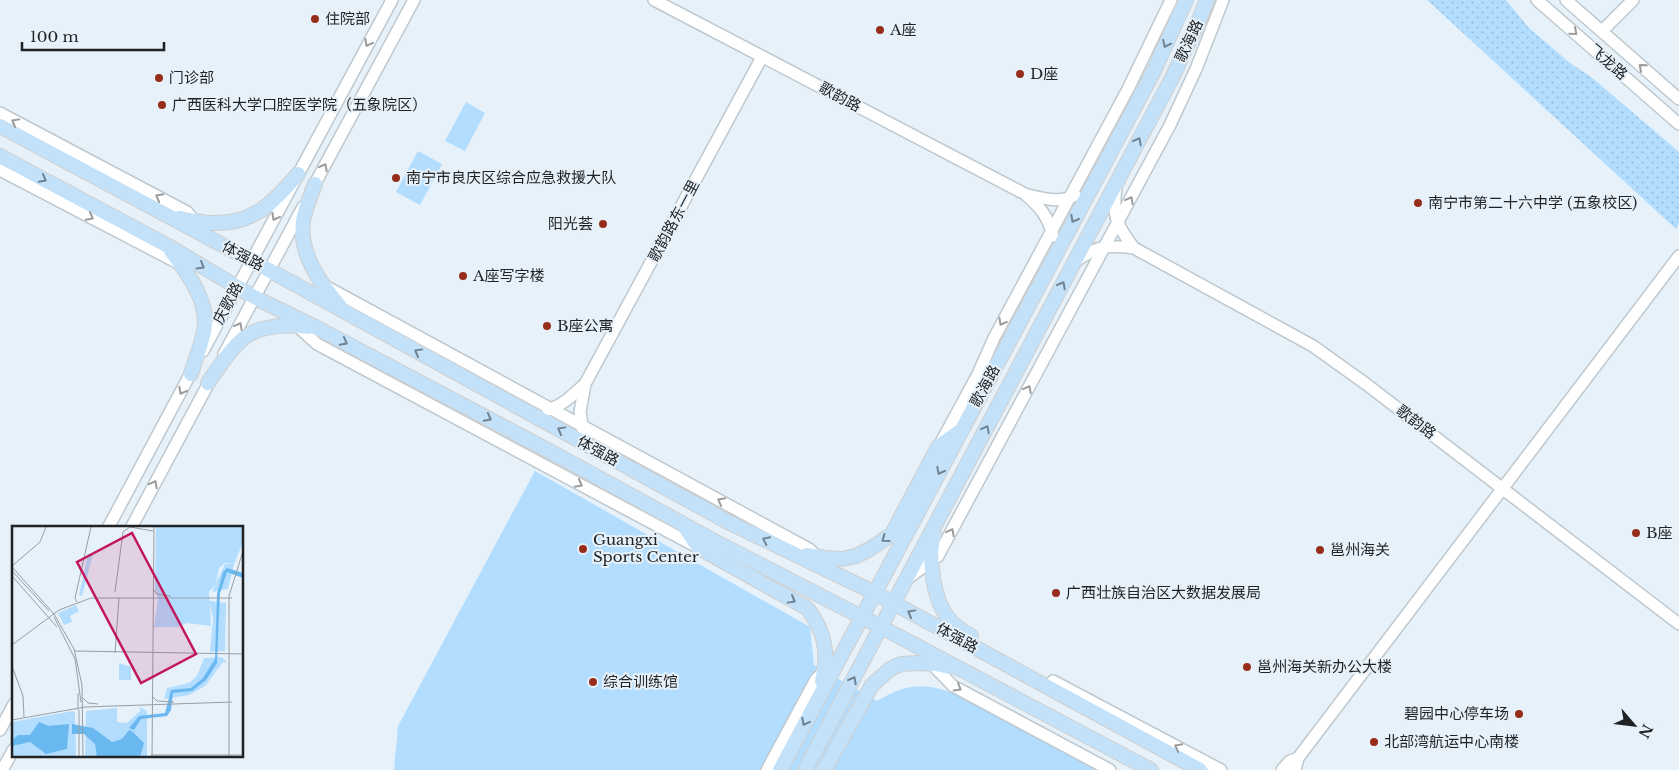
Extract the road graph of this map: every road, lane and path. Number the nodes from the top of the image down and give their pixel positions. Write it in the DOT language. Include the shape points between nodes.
graph roads {
  1 [pos="392,0"];
  2 [pos="414,0"];
  3 [pos="654,0"];
  4 [pos="1171,0"];
  5 [pos="1186,0"];
  6 [pos="1207,0"];
  7 [pos="1223,0"];
  8 [pos="1537,0"];
  9 [pos="1566,0"];
  10 [pos="1634,0"];
  11 [pos="1602,31"];
  12 [pos="762,57"];
  13 [pos="1679,99"];
  14 [pos="0,113"];
  15 [pos="326,121"];
  16 [pos="1679,124"];
  17 [pos="0,126"];
  18 [pos="344,130"];
  19 [pos="0,156"];
  20 [pos="0,170"];
  21 [pos="1099,172"];
  22 [pos="298,174"];
  23 [pos="1117,182"];
  24 [pos="315,184"];
  25 [pos="1026,194"];
  26 [pos="1070,198"];
  27 [pos="171,217"];
  28 [pos="194,220"];
  29 [pos="1117,223"];
  30 [pos="1052,232"];
  31 [pos="210,238"];
  32 [pos="168,246"];
  33 [pos="1105,246"];
  34 [pos="1134,248"];
  35 [pos="1055,255"];
  36 [pos="1679,256"];
  37 [pos="251,261"];
  38 [pos="1073,262"];
  39 [pos="181,265"];
  40 [pos="269,270"];
  41 [pos="324,286"];
  42 [pos="237,287"];
  43 [pos="254,297"];
  44 [pos="280,311"];
  45 [pos="344,312"];
  46 [pos="297,326"];
  47 [pos="321,330"];
  48 [pos="191,374"];
  49 [pos="208,383"];
  50 [pos="585,384"];
  51 [pos="551,409"];
  52 [pos="533,415"];
  53 [pos="582,426"];
  54 [pos="962,430"];
  55 [pos="586,444"];
  56 [pos="938,448"];
  57 [pos="1504,489"];
  58 [pos="940,516"];
  59 [pos="682,523"];
  60 [pos="109,526"];
  61 [pos="132,526"];
  62 [pos="699,548"];
  63 [pos="788,551"];
  64 [pos="817,556"];
  65 [pos="931,561"];
  66 [pos="834,574"];
  67 [pos="906,579"];
  68 [pos="875,593"];
  69 [pos="893,603"];
  70 [pos="862,617"];
  71 [pos="1679,624"];
  72 [pos="881,626"];
  73 [pos="911,642"];
  74 [pos="839,660"];
  75 [pos="931,664"];
  76 [pos="963,670"];
  77 [pos="825,671"];
  78 [pos="1054,680"];
  79 [pos="816,702"];
  80 [pos="1077,703"];
  81 [pos="12,708"];
  82 [pos="0,730"];
  83 [pos="12,752"];
  84 [pos="1298,758"];
  85 [pos="2,770"];
  86 [pos="767,770"];
  87 [pos="780,770"];
  88 [pos="805,770"];
  89 [pos="824,770"];
  90 [pos="1110,770"];
  91 [pos="1151,770"];
  92 [pos="1200,770"];
  93 [pos="1221,770"];
  94 [pos="1282,770"];
  95 [pos="1295,770"];
  1 -- 15 [label="street, 庆歌路, one-way"];
  2 -- 18 [label="street, 庆歌路"];
  3 -- 12 [label="street, 歌韵路"];
  4 -- 26 [label="street" via="1128,90"];
  5 -- 21 [label="main road, 歌海路, one-way" via="1154,70"];
  23 -- 6 [label="main road, 歌海路, one-way" via="1172,78"];
  29 -- 7 [label="street, one-way" via="1170,125"];
  8 -- 16 [label="street, 飞龙路, one-way"];
  9 -- 11 [label="street, 飞龙路"];
  10 -- 11 [label="street"];
  13 -- 11 [label="street, 飞龙路, one-way"];
  12 -- 25 [label="street, 歌韵路"];
  12 -- 50 [label="street, 歌韵路东一里"];
  28 -- 14 [label="street, one-way" via="186,212"];
  15 -- 18 [label="street"];
  15 -- 22 [label="street, 庆歌路"];
  17 -- 27 [label="main road, 体强路"];
  24 -- 18 [label="street, 庆歌路, one-way"];
  19 -- 32 [label="main road, 体强路, one-way"];
  20 -- 39 [label="street, one-way"];
  21 -- 26 [label="street" via="1082,191"];
  21 -- 35 [label="main road, 歌海路, one-way"];
  22 -- 28 [label="main road" via="277,198 249,217 213,223"];
  22 -- 37 [label="street, 庆歌路, one-way"];
  23 -- 29 [label="street" via="1113,204"];
  23 -- 38 [label="main road, 歌海路"];
  24 -- 40 [label="street, 庆歌路"];
  24 -- 41 [label="main road" via="303,222 303,240 307,255"];
  25 -- 26 [label="street, 歌韵路" via="1045,199"];
  25 -- 30 [label="street, 歌韵路" via="1041,208"];
  26 -- 30 [label="street"];
  27 -- 28 [label="main road"];
  27 -- 31 [label="main road, 体强路"];
  28 -- 31 [label="street"];
  29 -- 33 [label="street"];
  29 -- 34 [label="street"];
  30 -- 35 [label="street, 歌韵路"];
  30 -- 56 [label="street, one-way"];
  31 -- 37 [label="main road, 体强路"];
  32 -- 39 [label="main road"];
  32 -- 42 [label="main road, 体强路, one-way"];
  33 -- 34 [label="street"];
  33 -- 38 [label="street"];
  65 -- 33 [label="street, one-way" via="938,556"];
  34 -- 57 [label="street, 歌韵路" via="1313,346"];
  35 -- 54 [label="main road, 歌海路"];
  36 -- 57 [label="street"];
  37 -- 40 [label="main road, 体强路"];
  37 -- 42 [label="street, 庆歌路"];
  58 -- 38 [label="main road, 歌海路, one-way"];
  39 -- 48 [label="main road" via="197,290 203,311 204,331"];
  40 -- 43 [label="street, 庆歌路"];
  40 -- 45 [label="main road, 体强路"];
  41 -- 45 [label="main road"];
  41 -- 51 [label="street"];
  42 -- 43 [label="main road, 体强路"];
  42 -- 48 [label="street, 庆歌路"];
  43 -- 44 [label="main road, 体强路"];
  49 -- 43 [label="street, 庆歌路, one-way"];
  44 -- 46 [label="street"];
  44 -- 47 [label="main road, 体强路"];
  52 -- 45 [label="main road, 体强路, one-way"];
  46 -- 47 [label="main road"];
  46 -- 49 [label="main road" via="261,330 245,337"];
  46 -- 62 [label="street, one-way" via="317,344"];
  47 -- 59 [label="main road, 体强路, one-way"];
  48 -- 60 [label="street, 庆歌路, one-way"];
  61 -- 49 [label="street, 庆歌路, one-way"];
  50 -- 51 [label="street, 歌韵路东一里"];
  50 -- 53 [label="street, 歌韵路东一里" via="580,412"];
  51 -- 52 [label="street, 歌韵路东一里"];
  51 -- 53 [label="street"];
  55 -- 52 [label="main road, 体强路, one-way"];
  53 -- 55 [label="street, 歌韵路东一里"];
  64 -- 53 [label="street, one-way"];
  54 -- 56 [label="main road"];
  54 -- 68 [label="main road, 歌海路, one-way"];
  63 -- 55 [label="main road, 体强路, one-way" via="726,521"];
  56 -- 64 [label="main road, one-way" via="892,534 856,556 842,559"];
  57 -- 71 [label="street, 歌韵路"];
  57 -- 84 [label="street"];
  58 -- 65 [label="main road" via="932,542"];
  58 -- 67 [label="main road, 歌海路"];
  59 -- 62 [label="main road"];
  59 -- 70 [label="main road, 体强路"];
  62 -- 77 [label="main road, one-way" via="807,608 818,622 824,640"];
  63 -- 64 [label="main road"];
  63 -- 66 [label="main road, 体强路"];
  64 -- 66 [label="street"];
  65 -- 67 [label="street"];
  65 -- 78 [label="main road" via="936,591 948,618 962,632"];
  66 -- 68 [label="main road, 体强路"];
  67 -- 69 [label="main road, 歌海路"];
  68 -- 69 [label="main road, 体强路"];
  68 -- 70 [label="main road, 歌海路"];
  69 -- 72 [label="main road, 歌海路"];
  80 -- 69 [label="main road, 体强路, one-way"];
  70 -- 72 [label="main road, 体强路"];
  70 -- 74 [label="main road, 歌海路"];
  72 -- 73 [label="main road, 体强路"];
  88 -- 72 [label="main road, 歌海路, one-way"];
  73 -- 75 [label="street"];
  73 -- 76 [label="main road, 体强路"];
  74 -- 77 [label="street"];
  74 -- 79 [label="main road, 歌海路"];
  75 -- 76 [label="main road"];
  75 -- 89 [label="main road" via="900,664 872,685"];
  75 -- 90 [label="street, one-way" via="953,686"];
  76 -- 91 [label="main road, 体强路"];
  77 -- 79 [label="main road"];
  77 -- 86 [label="street" via="816,679"];
  78 -- 80 [label="main road"];
  93 -- 78 [label="street, one-way"];
  79 -- 87 [label="main road, 歌海路, one-way"];
  80 -- 92 [label="main road, 体强路"];
  81 -- 82 [label="street"];
  83 -- 85 [label="street"];
  84 -- 94 [label="street"];
  84 -- 95 [label="street"];
}
